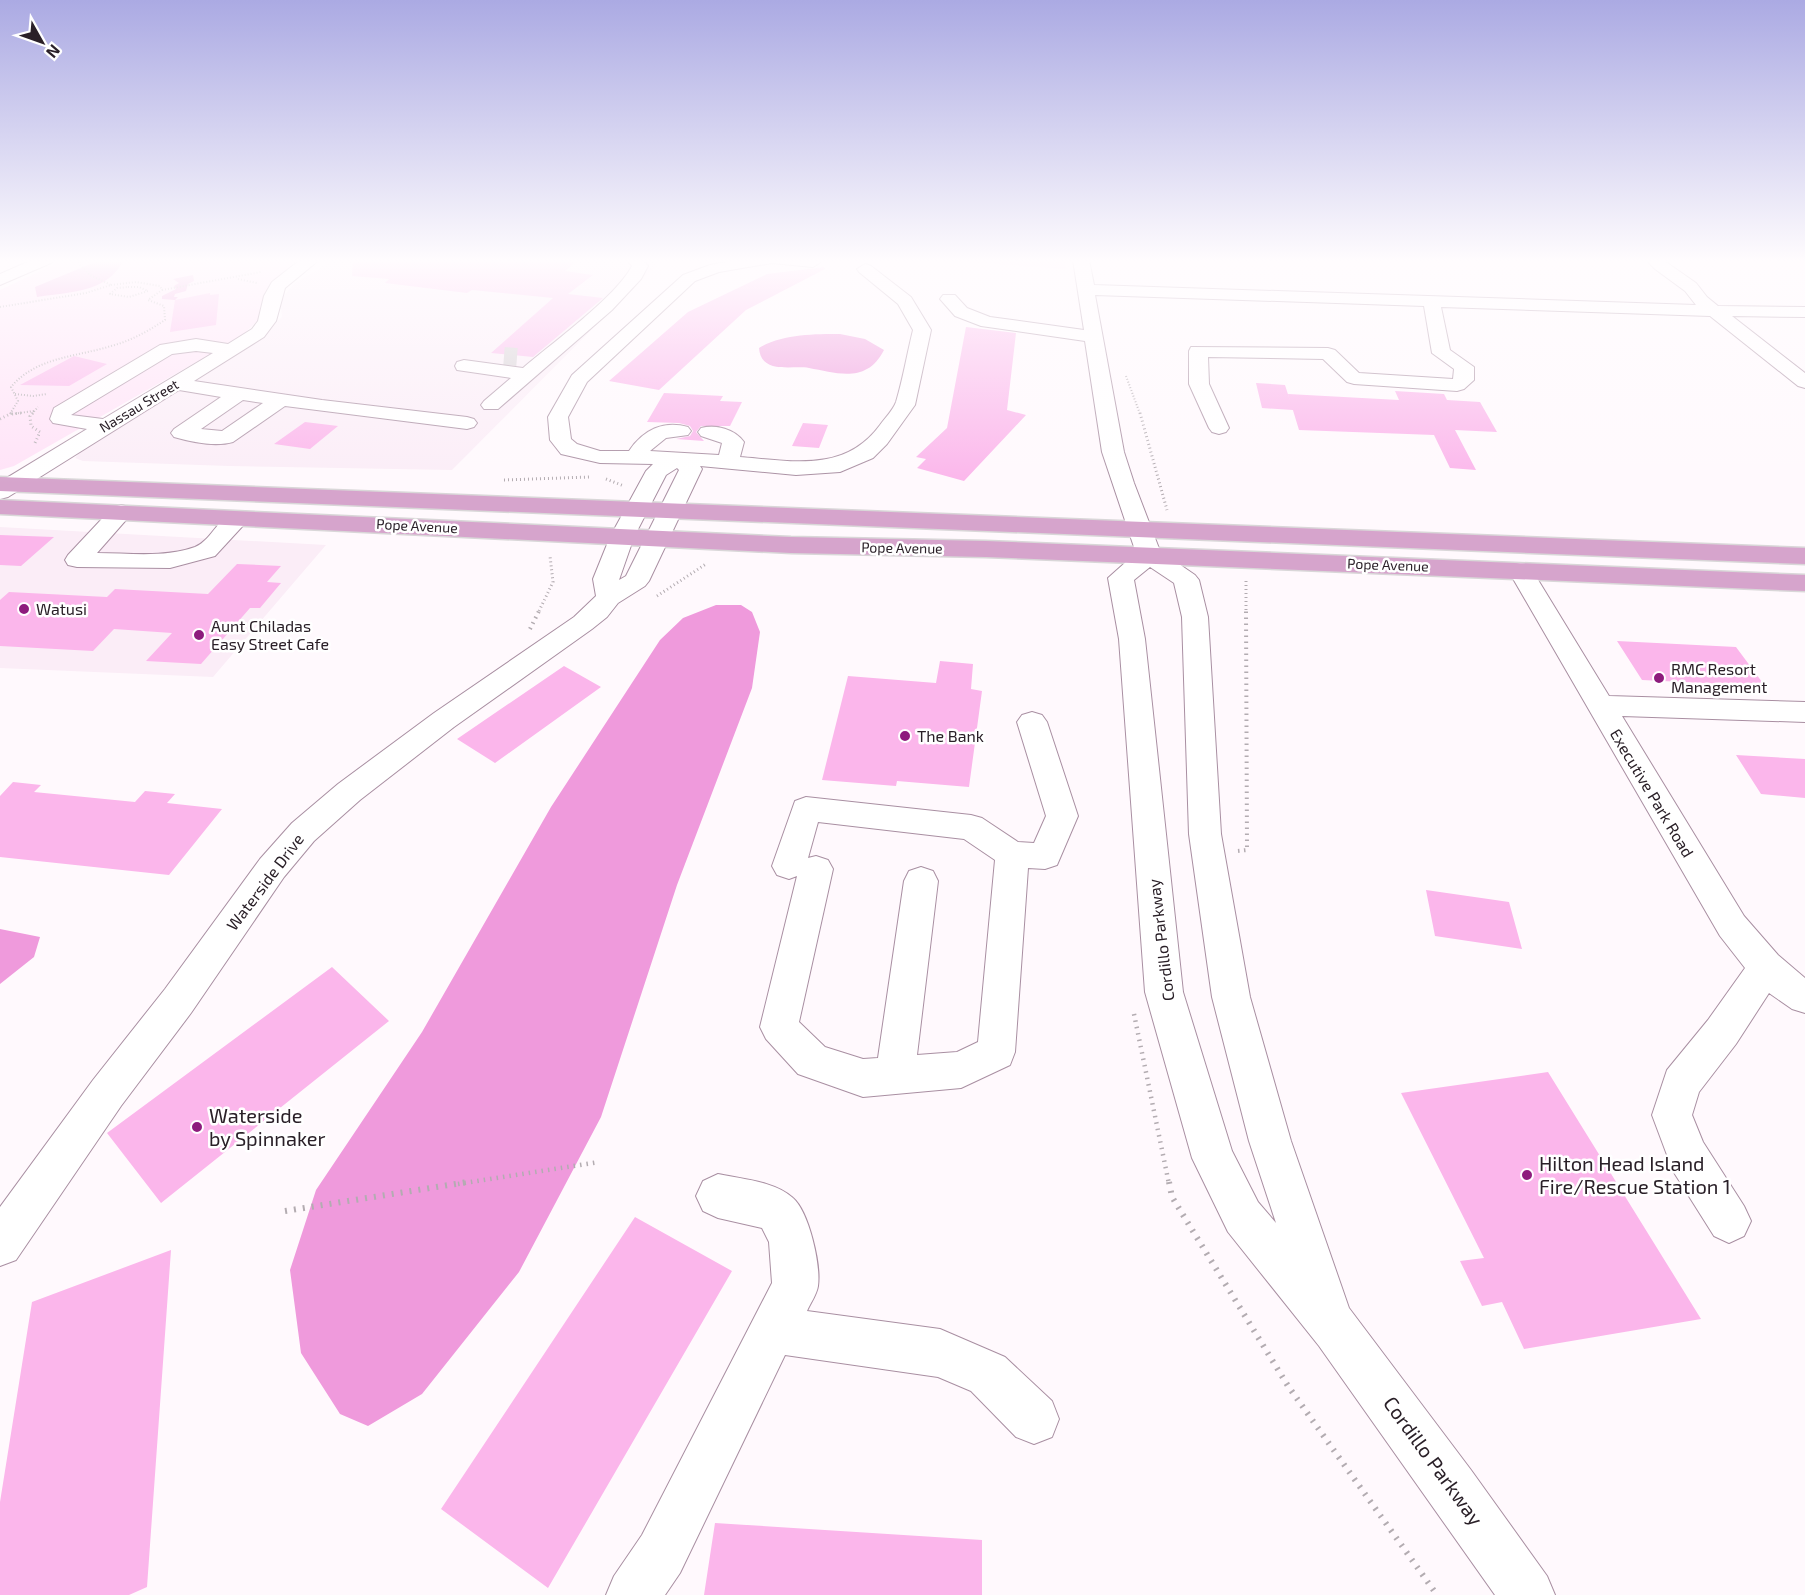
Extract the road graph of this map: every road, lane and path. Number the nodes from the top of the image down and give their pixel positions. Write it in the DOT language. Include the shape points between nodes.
graph roads {
  1 [pos="145,334"];
  2 [pos="254,334"];
  3 [pos="574,334"];
  4 [pos="628,334"];
  5 [pos="921,334"];
  6 [pos="1070,334"];
  7 [pos="1093,334"];
  8 [pos="1439,334"];
  9 [pos="1744,334"];
  10 [pos="1094,338"];
  11 [pos="102,350"];
  12 [pos="232,350"];
  13 [pos="112,353"];
  14 [pos="544,361"];
  15 [pos="1124,369"];
  16 [pos="528,374"];
  17 [pos="1805,382"];
  18 [pos="176,384"];
  19 [pos="320,386"];
  20 [pos="55,392"];
  21 [pos="239,393"];
  22 [pos="15,394"];
  23 [pos="289,401"];
  24 [pos="491,405"];
  25 [pos="34,411"];
  26 [pos="11,414"];
  27 [pos="0,419"];
  28 [pos="467,423"];
  29 [pos="106,426"];
  30 [pos="1219,428"];
  31 [pos="681,431"];
  32 [pos="708,432"];
  33 [pos="636,457"];
  34 [pos="680,458"];
  35 [pos="728,462"];
  36 [pos="4,487"];
  37 [pos="0,507"];
  38 [pos="639,509"];
  39 [pos="669,511"];
  40 [pos="121,512"];
  41 [pos="238,518"];
  42 [pos="1184,530"];
  43 [pos="622,537"];
  44 [pos="656,539"];
  45 [pos="1144,542"];
  46 [pos="549,552"];
  47 [pos="1805,556"];
  48 [pos="1520,570"];
  49 [pos="1805,583"];
  50 [pos="609,597"];
  51 [pos="526,636"];
  52 [pos="1599,705"];
  53 [pos="1805,712"];
  54 [pos="1032,722"];
  55 [pos="1012,855"];
  56 [pos="921,881"];
  57 [pos="1766,967"];
  58 [pos="1805,997"];
  59 [pos="895,1075"];
  60 [pos="599,1162"];
  61 [pos="718,1196"];
  62 [pos="285,1211"];
  63 [pos="1729,1221"];
  64 [pos="0,1244"];
  65 [pos="1336,1329"];
  66 [pos="773,1330"];
  67 [pos="1034,1419"];
  68 [pos="633,1595"];
  69 [pos="1528,1595"];
  1 -- 11 [label="path"];
  2 -- 12 [label="street, Nassau Street"];
  3 -- 14 [label="street"];
  4 -- 33 [label="street" via="579,379 558,417 561,440 569,449 586,455"];
  5 -- 35 [label="street" via="905,405 880,440 865,453 840,465 796,468"];
  6 -- 10 [label="street"];
  7 -- 10 [label="street"];
  8 -- 30 [label="street" via="1441,353 1464,367 1464,380 1457,385 1354,378 1328,354 1198,351 1199,384"];
  9 -- 17 [label="street"];
  10 -- 45 [label="street" via="1113,452"];
  11 -- 13 [label="path"];
  11 -- 22 [label="path" via="54,359 17,378 11,387"];
  12 -- 18 [label="street, Nassau Street"];
  12 -- 29 [label="street" via="196,345 167,349 61,412 60,419"];
  14 -- 16 [label="street"];
  14 -- 16 [label="street" via="511,357 471,359"];
  15 -- 42 [label="path" via="1168,514"];
  16 -- 24 [label="street"];
  18 -- 21 [label="street"];
  18 -- 29 [label="street, Nassau Street"];
  19 -- 23 [label="street"];
  20 -- 22 [label="path"];
  21 -- 23 [label="street"];
  21 -- 23 [label="street" via="181,433 226,438"];
  22 -- 26 [label="path" via="18,401"];
  23 -- 28 [label="street"];
  25 -- 26 [label="path"];
  26 -- 27 [label="path"];
  29 -- 36 [label="street, Nassau Street"];
  31 -- 33 [label="street" via="653,435"];
  32 -- 35 [label="street" via="727,436 733,442"];
  33 -- 34 [label="street"];
  34 -- 35 [label="street"];
  34 -- 38 [label="street" via="657,471"];
  34 -- 39 [label="street, Waterside Drive" via="691,469"];
  36 -- 38 [label="main road, Pope Avenue"];
  37 -- 40 [label="main road, Pope Avenue"];
  38 -- 39 [label="main road, Pope Avenue"];
  38 -- 43 [label="street"];
  39 -- 44 [label="street, Waterside Drive"];
  39 -- 45 [label="main road, Pope Avenue"];
  40 -- 41 [label="main road, Pope Avenue"];
  40 -- 41 [label="street" via="77,560 170,561 206,551"];
  41 -- 43 [label="main road, Pope Avenue"];
  42 -- 45 [label="main road, Pope Avenue"];
  42 -- 47 [label="main road, Pope Avenue"];
  43 -- 44 [label="main road, Pope Avenue"];
  43 -- 50 [label="street" via="606,579"];
  44 -- 45 [label="main road, Pope Avenue" via="791,545"];
  44 -- 50 [label="street, Waterside Drive" via="636,581"];
  45 -- 48 [label="main road, Pope Avenue"];
  45 -- 65 [label="street, Cordillo Parkway" via="1186,580 1195,617 1204,834 1231,997 1270,1141"];
  45 -- 65 [label="street, Cordillo Parkway" via="1121,578 1133,650 1164,992 1213,1158 1243,1217"];
  46 -- 51 [label="path" via="553,582"];
  48 -- 49 [label="main road, Pope Avenue"];
  48 -- 52 [label="street, Executive Park Road"];
  50 -- 64 [label="street, Waterside Drive" via="583,623 444,720 303,832 272,868 178,1001 107,1092"];
  52 -- 53 [label="street"];
  52 -- 57 [label="street, Executive Park Road" via="1732,926"];
  54 -- 55 [label="street" via="1062,816 1045,856"];
  55 -- 59 [label="street" via="996,1052 961,1070"];
  55 -- 59 [label="street" via="971,827 806,809 803,868 779,1027 812,1061 863,1078"];
  56 -- 59 [label="street"];
  57 -- 58 [label="street, Executive Park Road" via="1788,988"];
  57 -- 63 [label="street" via="1681,1083 1672,1115 1688,1156"];
  60 -- 62 [label="path"];
  61 -- 66 [label="street" via="772,1208 786,1226 794,1254 795,1286"];
  65 -- 69 [label="street, Cordillo Parkway"];
  66 -- 67 [label="street" via="940,1353 988,1374"];
  66 -- 68 [label="street" via="662,1554"];
}
